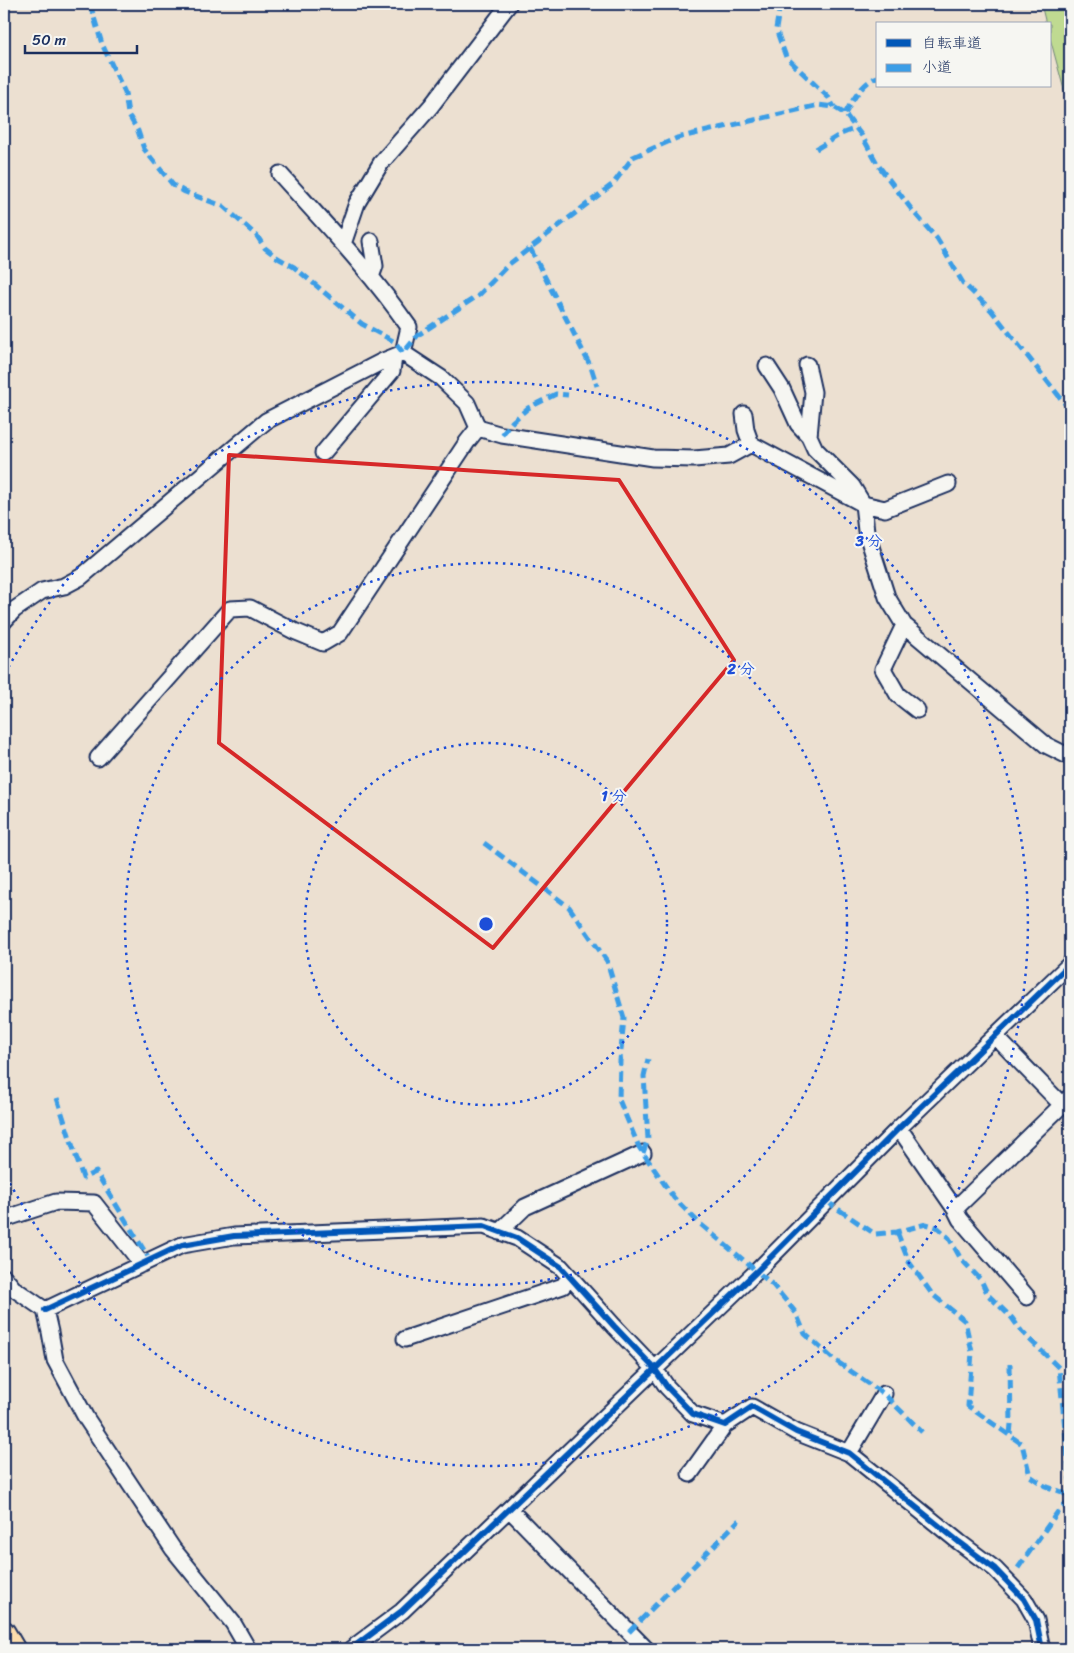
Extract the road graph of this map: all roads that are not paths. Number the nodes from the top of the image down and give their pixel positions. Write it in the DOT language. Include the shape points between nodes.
graph roads {
  1 [pos="509,4"];
  2 [pos="280,174"];
  3 [pos="371,241"];
  4 [pos="343,244"];
  5 [pos="372,277"];
  6 [pos="399,355"];
  7 [pos="807,365"];
  8 [pos="767,366"];
  9 [pos="744,414"];
  10 [pos="478,428"];
  11 [pos="809,436"];
  12 [pos="751,444"];
  13 [pos="323,453"];
  14 [pos="948,484"];
  15 [pos="864,504"];
  16 [pos="4,622"];
  17 [pos="904,625"];
  18 [pos="917,710"];
  19 [pos="1070,757"];
  20 [pos="98,758"];
  21 [pos="1070,964"];
  22 [pos="995,1036"];
  23 [pos="1066,1101"];
  24 [pos="898,1128"];
  25 [pos="643,1153"];
  26 [pos="955,1209"];
  27 [pos="4,1219"];
  28 [pos="500,1232"];
  29 [pos="142,1264"];
  30 [pos="570,1276"];
  31 [pos="7,1287"];
  32 [pos="1028,1297"];
  33 [pos="45,1310"];
  34 [pos="405,1339"];
  35 [pos="654,1368"];
  36 [pos="884,1394"];
  37 [pos="725,1425"];
  38 [pos="850,1453"];
  39 [pos="690,1474"];
  40 [pos="509,1509"];
  41 [pos="4,1632"];
  42 [pos="14,1649"];
  43 [pos="248,1649"];
  44 [pos="352,1649"];
  45 [pos="646,1649"];
  46 [pos="1042,1649"];
  1 -- 4 [label="street" via="431,106 381,163 357,204"];
  2 -- 4 [label="street"];
  3 -- 5 [label="street" via="375,266"];
  4 -- 5 [label="street"];
  5 -- 6 [label="street" via="409,327"];
  6 -- 10 [label="street" via="441,378 467,403"];
  6 -- 13 [label="street" via="392,371"];
  6 -- 16 [label="street" via="266,421 82,577 64,586 42,590 14,610"];
  7 -- 11 [label="street" via="813,392"];
  8 -- 11 [label="street" via="798,424"];
  9 -- 12 [label="street"];
  10 -- 12 [label="street" via="502,435 652,458 729,456"];
  10 -- 20 [label="street" via="340,633 323,643 250,608 230,609"];
  11 -- 15 [label="street" via="815,449 852,486"];
  12 -- 15 [label="street"];
  14 -- 15 [label="street" via="885,509"];
  15 -- 17 [label="street" via="866,531 887,597"];
  17 -- 18 [label="street" via="883,669 898,695"];
  17 -- 19 [label="street" via="1046,745"];
  21 -- 22 [label="street"];
  22 -- 23 [label="street"];
  22 -- 24 [label="street"];
  23 -- 26 [label="street"];
  24 -- 26 [label="street"];
  24 -- 35 [label="street" via="757,1271"];
  25 -- 28 [label="street" via="526,1207"];
  26 -- 32 [label="street" via="960,1219"];
  27 -- 29 [label="street" via="56,1202 94,1203"];
  28 -- 29 [label="street" via="484,1226 234,1236 182,1245"];
  28 -- 30 [label="street" via="516,1238 562,1267"];
  29 -- 33 [label="street"];
  30 -- 34 [label="street" via="563,1286"];
  30 -- 35 [label="street"];
  31 -- 33 [label="street"];
  33 -- 43 [label="street" via="55,1360 86,1418 173,1548 233,1624"];
  35 -- 37 [label="street" via="666,1387 693,1414"];
  35 -- 40 [label="street"];
  36 -- 38 [label="street"];
  37 -- 38 [label="street" via="752,1407 796,1432"];
  37 -- 39 [label="street"];
  38 -- 46 [label="street" via="995,1569 1024,1599 1036,1620"];
  40 -- 44 [label="street" via="402,1611"];
  40 -- 45 [label="street"];
  41 -- 42 [label="highway"];
}
